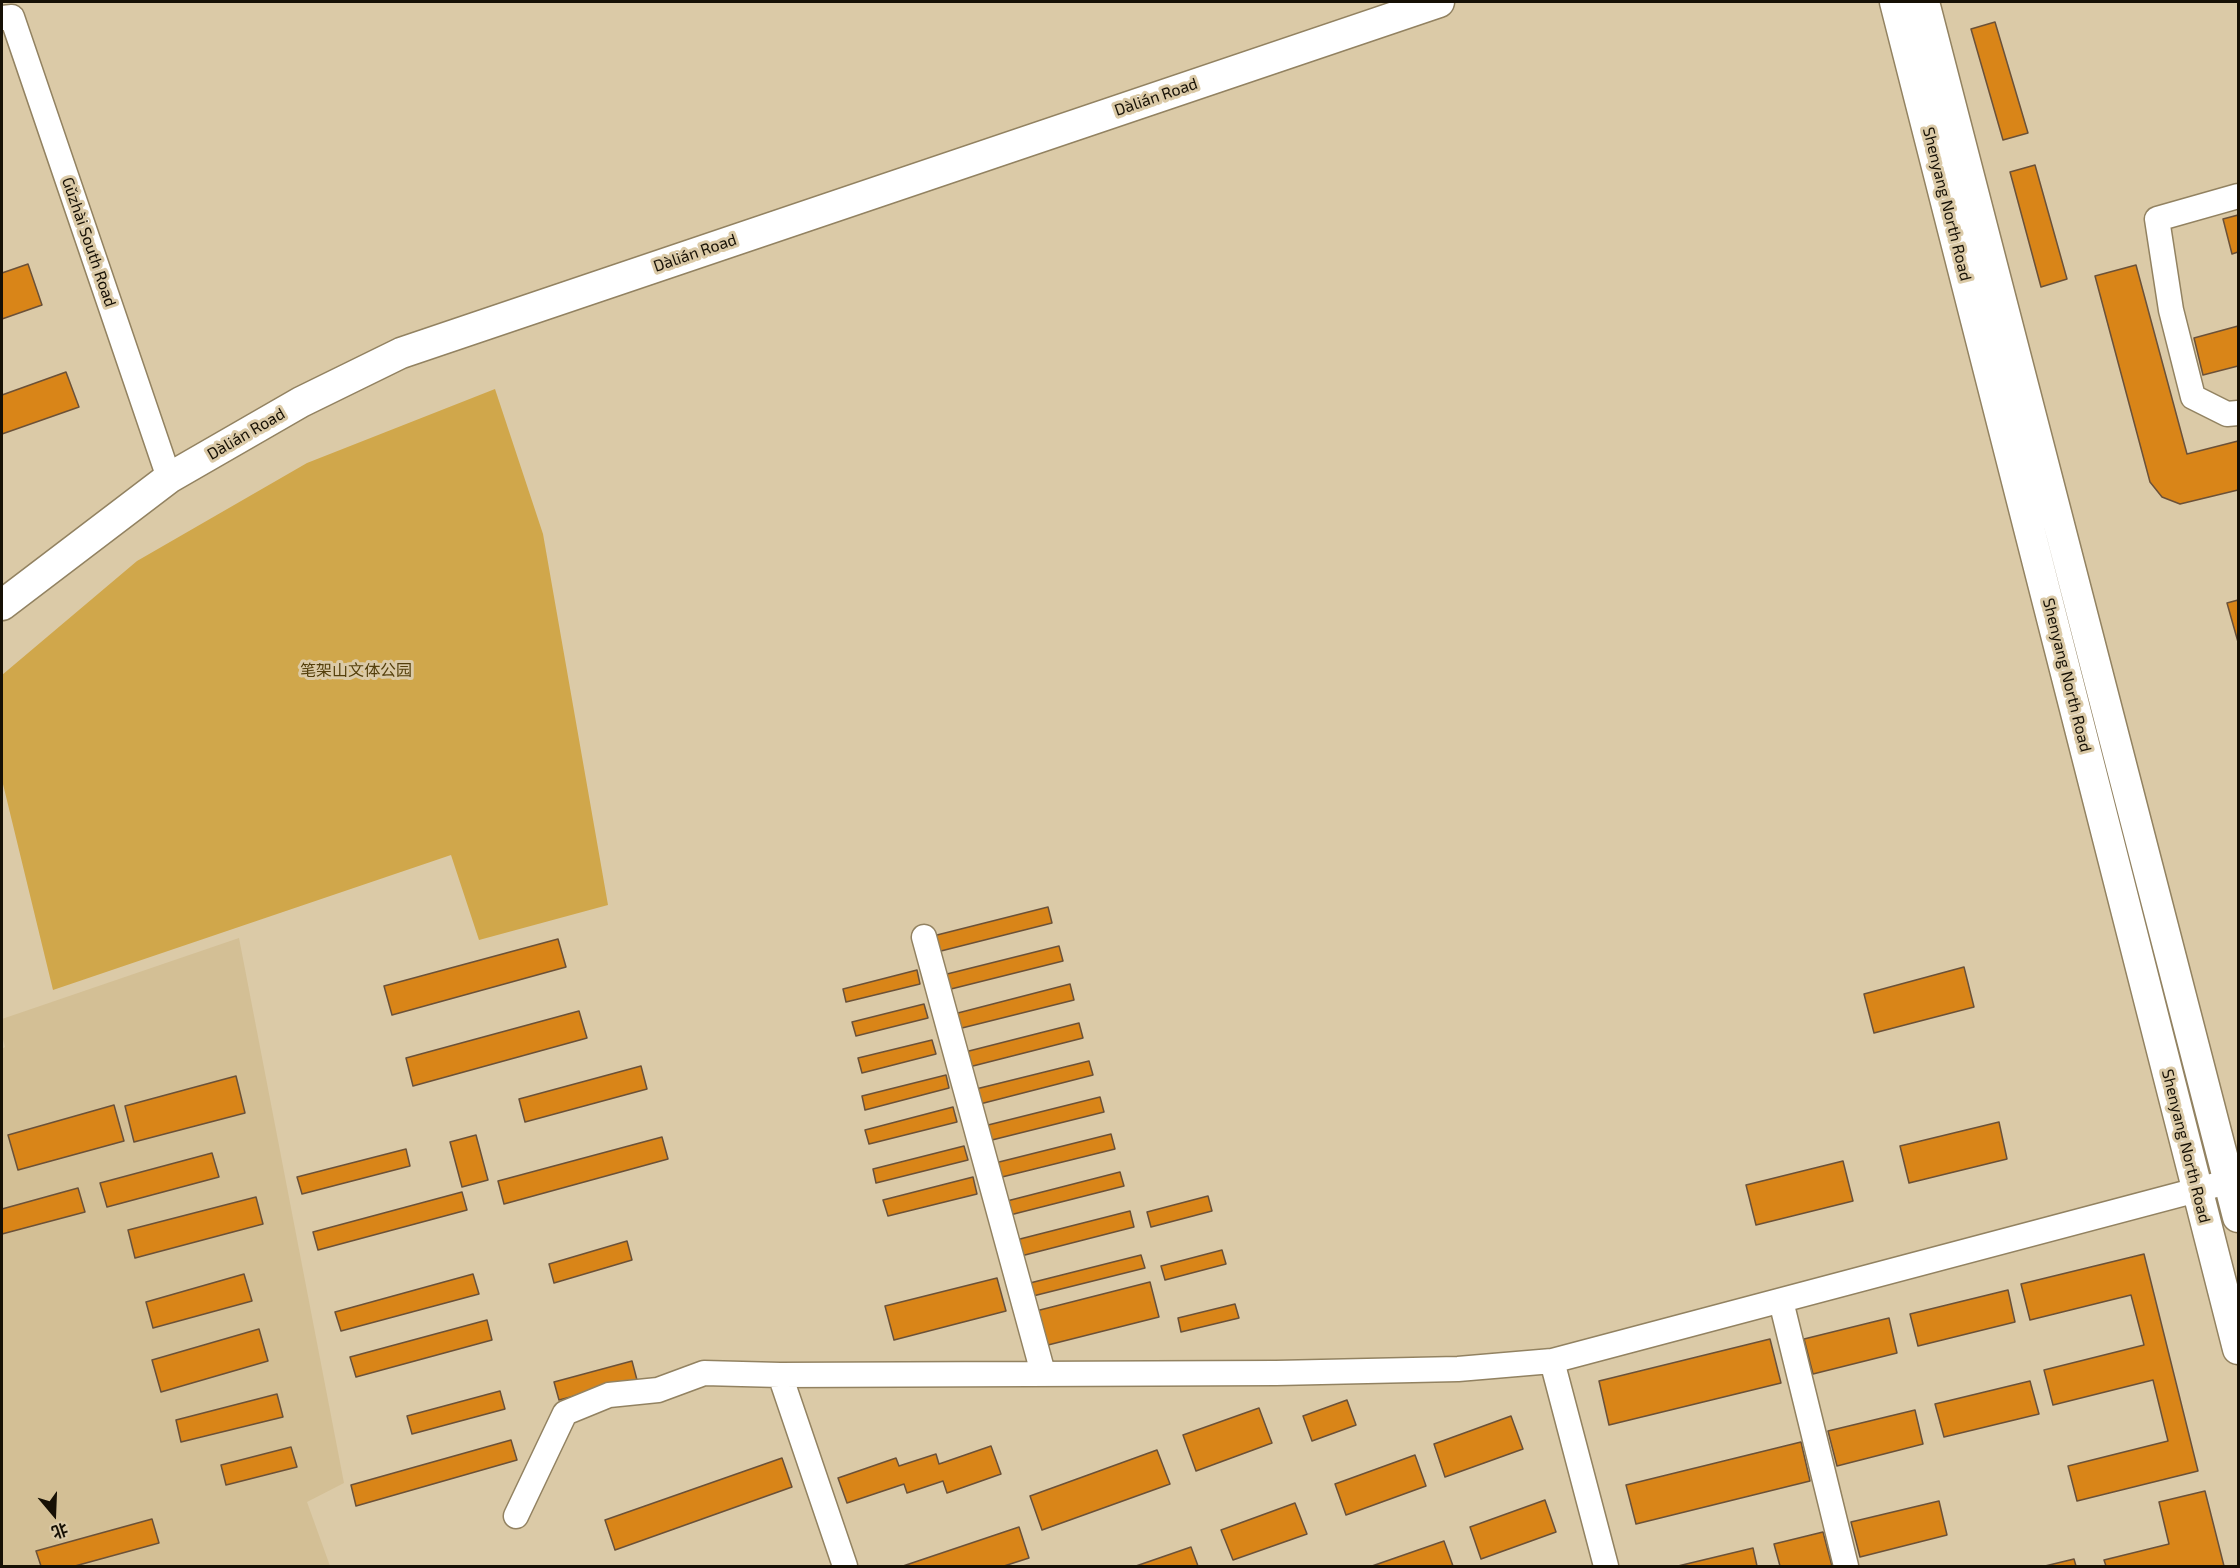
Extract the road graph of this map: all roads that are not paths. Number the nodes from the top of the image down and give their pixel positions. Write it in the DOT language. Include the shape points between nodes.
graph roads {
  1 [pos="1439,2"];
  2 [pos="1895,2"];
  3 [pos="1924,2"];
  4 [pos="2,18"];
  5 [pos="2238,196"];
  6 [pos="2238,413"];
  7 [pos="169,478"];
  8 [pos="2,606"];
  9 [pos="924,937"];
  10 [pos="2234,1181"];
  11 [pos="2197,1190"];
  12 [pos="2238,1217"];
  13 [pos="1780,1301"];
  14 [pos="2238,1349"];
  15 [pos="1552,1361"];
  16 [pos="1043,1373"];
  17 [pos="780,1375"];
  18 [pos="516,1516"];
  19 [pos="845,1566"];
  20 [pos="1606,1566"];
  21 [pos="1846,1566"];
  1 -- 7 [label="main road, Dàlián Road" via="401,353 301,402"];
  2 -- 11 [label="main road, Shenyang North Road"];
  3 -- 10 [label="main road, Shenyang North Road"];
  4 -- 7 [label="street, Gǔzhài South Road" via="12,16"];
  5 -- 6 [label="street" via="2157,219 2172,310 2193,397 2227,414"];
  7 -- 8 [label="main road, Dàlián Road"];
  9 -- 16 [label="street"];
  10 -- 11 [label="street"];
  10 -- 12 [label="main road, Shenyang North Road"];
  11 -- 13 [label="street"];
  11 -- 14 [label="main road, Shenyang North Road"];
  13 -- 15 [label="street"];
  13 -- 21 [label="street"];
  15 -- 16 [label="street" via="1435,1370"];
  15 -- 20 [label="street"];
  16 -- 17 [label="street"];
  17 -- 18 [label="street" via="704,1373 658,1390 609,1395 566,1413"];
  17 -- 19 [label="street"];
}
